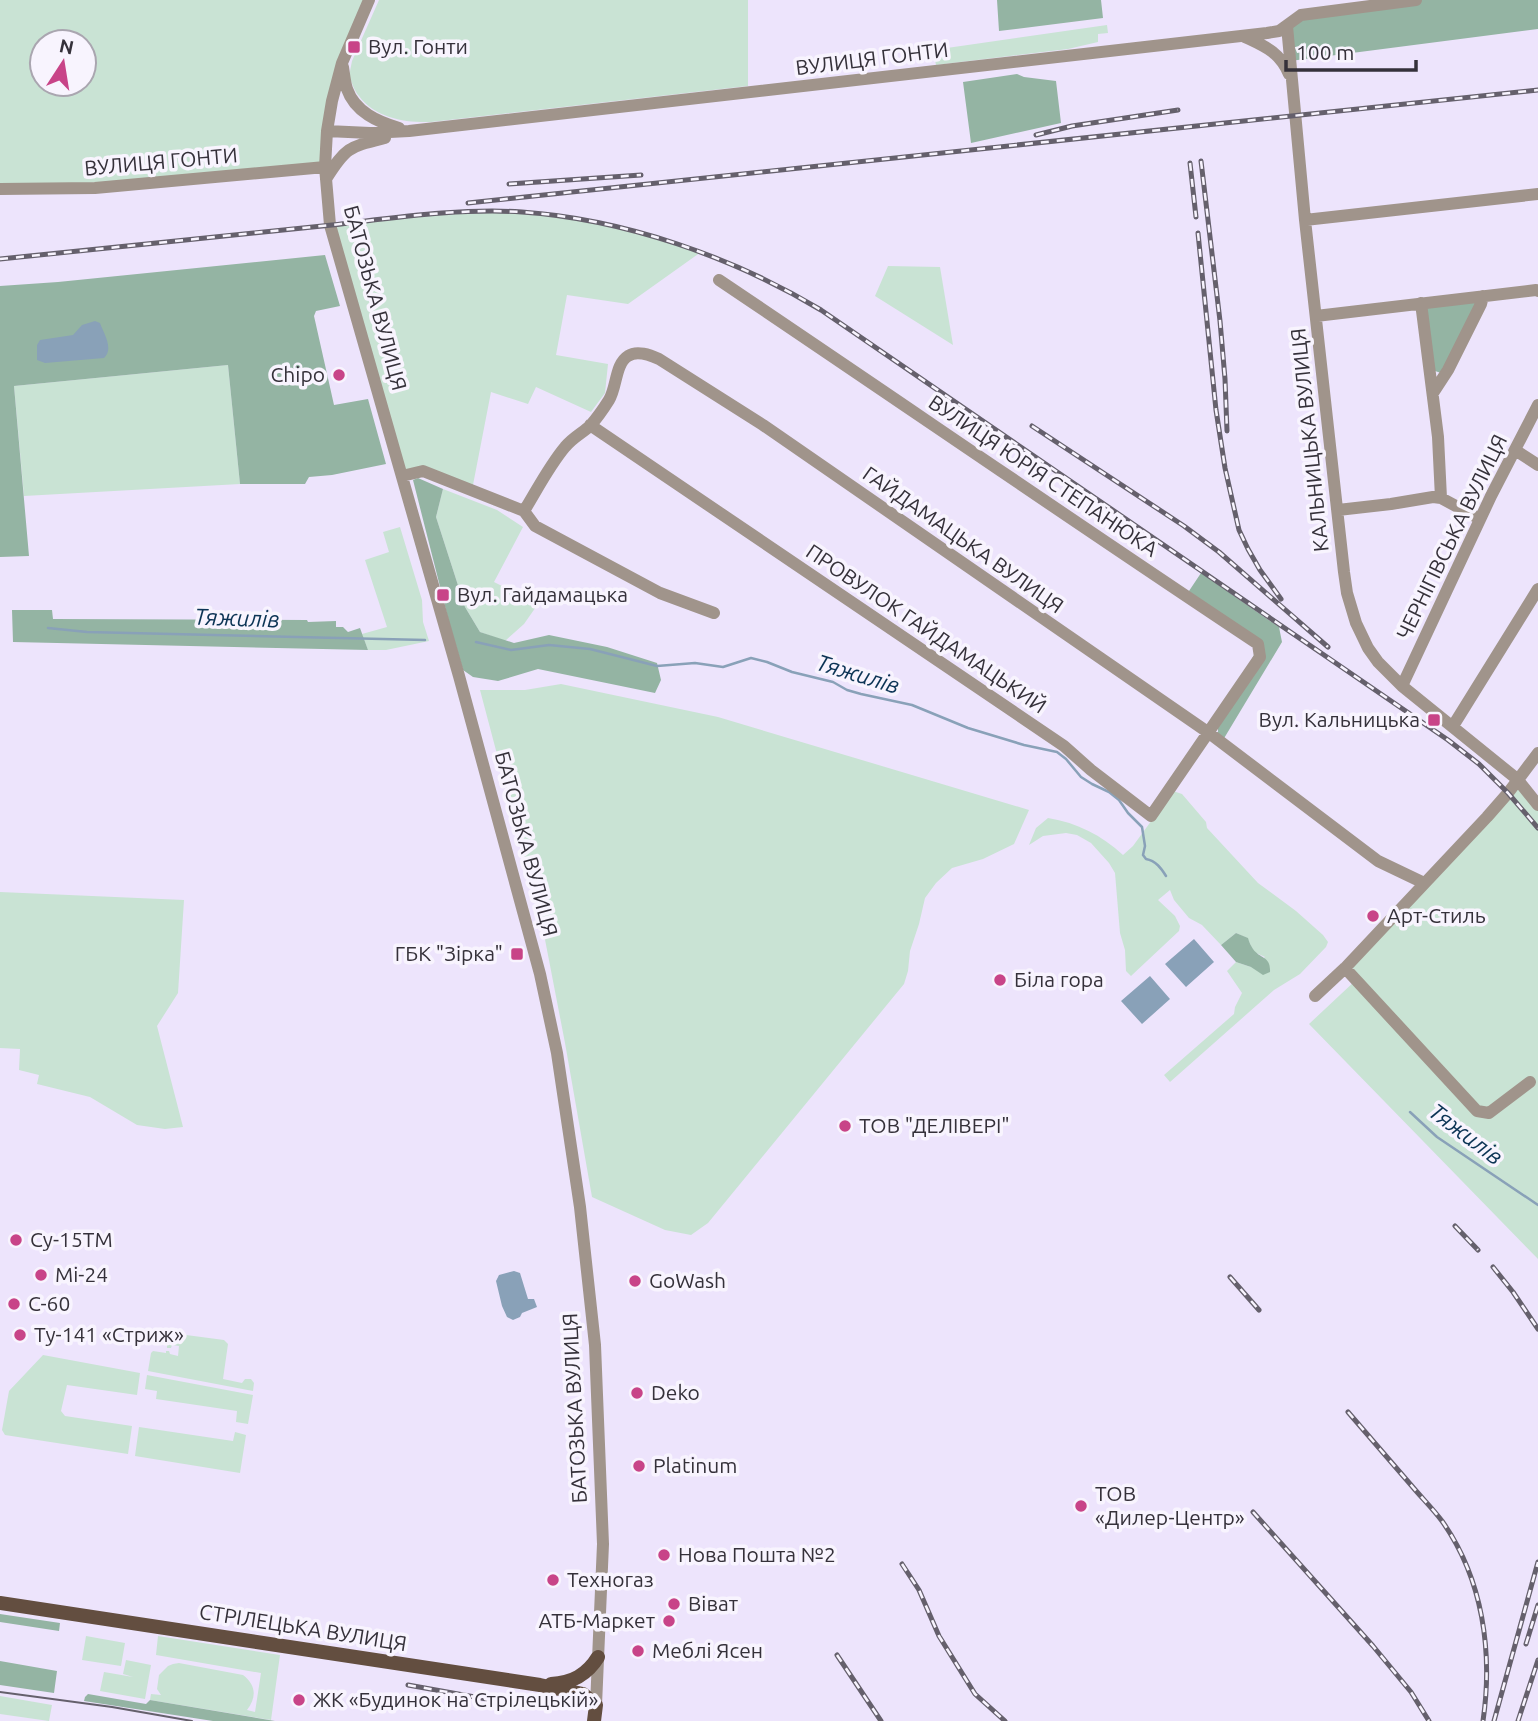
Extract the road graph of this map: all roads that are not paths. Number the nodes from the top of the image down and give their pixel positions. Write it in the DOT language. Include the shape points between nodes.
graph roads {
  1 [pos="369,0"];
  2 [pos="1416,0"];
  3 [pos="1287,26"];
  4 [pos="1242,36"];
  5 [pos="342,63"];
  6 [pos="1293,83"];
  7 [pos="327,131"];
  8 [pos="409,131"];
  9 [pos="325,167"];
  10 [pos="325,181"];
  11 [pos="0,189"];
  12 [pos="1538,194"];
  13 [pos="1306,220"];
  14 [pos="719,280"];
  15 [pos="1538,291"];
  16 [pos="1483,296"];
  17 [pos="1421,303"];
  18 [pos="1316,316"];
  19 [pos="1433,393"];
  20 [pos="1538,405"];
  21 [pos="590,425"];
  22 [pos="1515,450"];
  23 [pos="1538,465"];
  24 [pos="402,476"];
  25 [pos="1441,498"];
  26 [pos="1338,510"];
  27 [pos="524,511"];
  28 [pos="1480,519"];
  29 [pos="1538,589"];
  30 [pos="714,613"];
  31 [pos="1402,686"];
  32 [pos="1453,726"];
  33 [pos="1209,733"];
  34 [pos="1538,752"];
  35 [pos="1517,779"];
  36 [pos="1538,806"];
  37 [pos="1424,883"];
  38 [pos="1345,968"];
  39 [pos="1315,996"];
  40 [pos="1530,1082"];
  41 [pos="0,1603"];
  42 [pos="598,1657"];
  43 [pos="540,1685"];
  44 [pos="596,1705"];
  45 [pos="594,1721"];
  1 -- 5 [label="street, БАТОЗЬКА ВУЛИЦЯ"];
  2 -- 3 [label="street, ВУЛИЦЯ ГОНТИ" via="1301,15"];
  3 -- 4 [label="street, ВУЛИЦЯ ГОНТИ"];
  3 -- 6 [label="street, КАЛЬНИЦЬКА ВУЛИЦЯ"];
  4 -- 6 [label="street" via="1274,52"];
  4 -- 8 [label="street, ВУЛИЦЯ ГОНТИ"];
  5 -- 7 [label="street, БАТОЗЬКА ВУЛИЦЯ"];
  5 -- 8 [label="street" via="347,90 363,111 379,123"];
  6 -- 13 [label="street, КАЛЬНИЦЬКА ВУЛИЦЯ"];
  7 -- 8 [label="street, ВУЛИЦЯ ГОНТИ"];
  7 -- 9 [label="street, БАТОЗЬКА ВУЛИЦЯ"];
  8 -- 10 [label="street" via="346,151"];
  9 -- 10 [label="street, БАТОЗЬКА ВУЛИЦЯ"];
  9 -- 11 [label="street, ВУЛИЦЯ ГОНТИ" via="95,188"];
  10 -- 24 [label="street, БАТОЗЬКА ВУЛИЦЯ" via="331,227"];
  12 -- 13 [label="street"];
  13 -- 18 [label="street, КАЛЬНИЦЬКА ВУЛИЦЯ"];
  14 -- 33 [label="street, ВУЛИЦЯ ЮРІЯ СТЕПАНЮКА" via="1258,644 1260,657"];
  15 -- 16 [label="street"];
  16 -- 17 [label="street"];
  16 -- 19 [label="street"];
  17 -- 18 [label="street"];
  17 -- 19 [label="street"];
  18 -- 26 [label="street, КАЛЬНИЦЬКА ВУЛИЦЯ"];
  19 -- 25 [label="street"];
  20 -- 22 [label="street, ЧЕРНІГІВСЬКА ВУЛИЦЯ"];
  21 -- 27 [label="street, ГАЙДАМАЦЬКА ВУЛИЦЯ" via="564,448"];
  21 -- 33 [label="street, ГАЙДАМАЦЬКА ВУЛИЦЯ" via="614,392 625,357 640,353 659,359 763,425"];
  21 -- 33 [label="street, ПРОВУЛОК ГАЙДАМАЦЬКИЙ" via="1064,746 1151,816"];
  22 -- 23 [label="street"];
  22 -- 28 [label="street, ЧЕРНІГІВСЬКА ВУЛИЦЯ"];
  24 -- 27 [label="street" via="423,471"];
  24 -- 42 [label="street, БАТОЗЬКА ВУЛИЦЯ" via="540,974 557,1053 595,1345 603,1544"];
  25 -- 26 [label="street"];
  25 -- 28 [label="street"];
  26 -- 31 [label="street, КАЛЬНИЦЬКА ВУЛИЦЯ" via="1356,623 1378,662"];
  27 -- 30 [label="street" via="536,526 648,587"];
  28 -- 31 [label="street, ЧЕРНІГІВСЬКА ВУЛИЦЯ"];
  29 -- 32 [label="street"];
  31 -- 32 [label="street, КАЛЬНИЦЬКА ВУЛИЦЯ"];
  32 -- 35 [label="street, КАЛЬНИЦЬКА ВУЛИЦЯ"];
  33 -- 37 [label="street, ГАЙДАМАЦЬКА ВУЛИЦЯ" via="1378,861"];
  34 -- 35 [label="street"];
  35 -- 36 [label="street, КАЛЬНИЦЬКА ВУЛИЦЯ"];
  35 -- 37 [label="street"];
  37 -- 38 [label="street"];
  38 -- 39 [label="street"];
  38 -- 40 [label="street" via="1477,1111 1489,1113"];
  41 -- 43 [label="main road, СТРІЛЕЦЬКА ВУЛИЦЯ"];
  42 -- 43 [label="main road" via="575,1680"];
  42 -- 44 [label="street, БАТОЗЬКА ВУЛИЦЯ"];
  43 -- 44 [label="main road, СТРІЛЕЦЬКА ВУЛИЦЯ" via="583,1694"];
  44 -- 45 [label="main road, БАТОЗЬКА ВУЛИЦЯ"];
}
